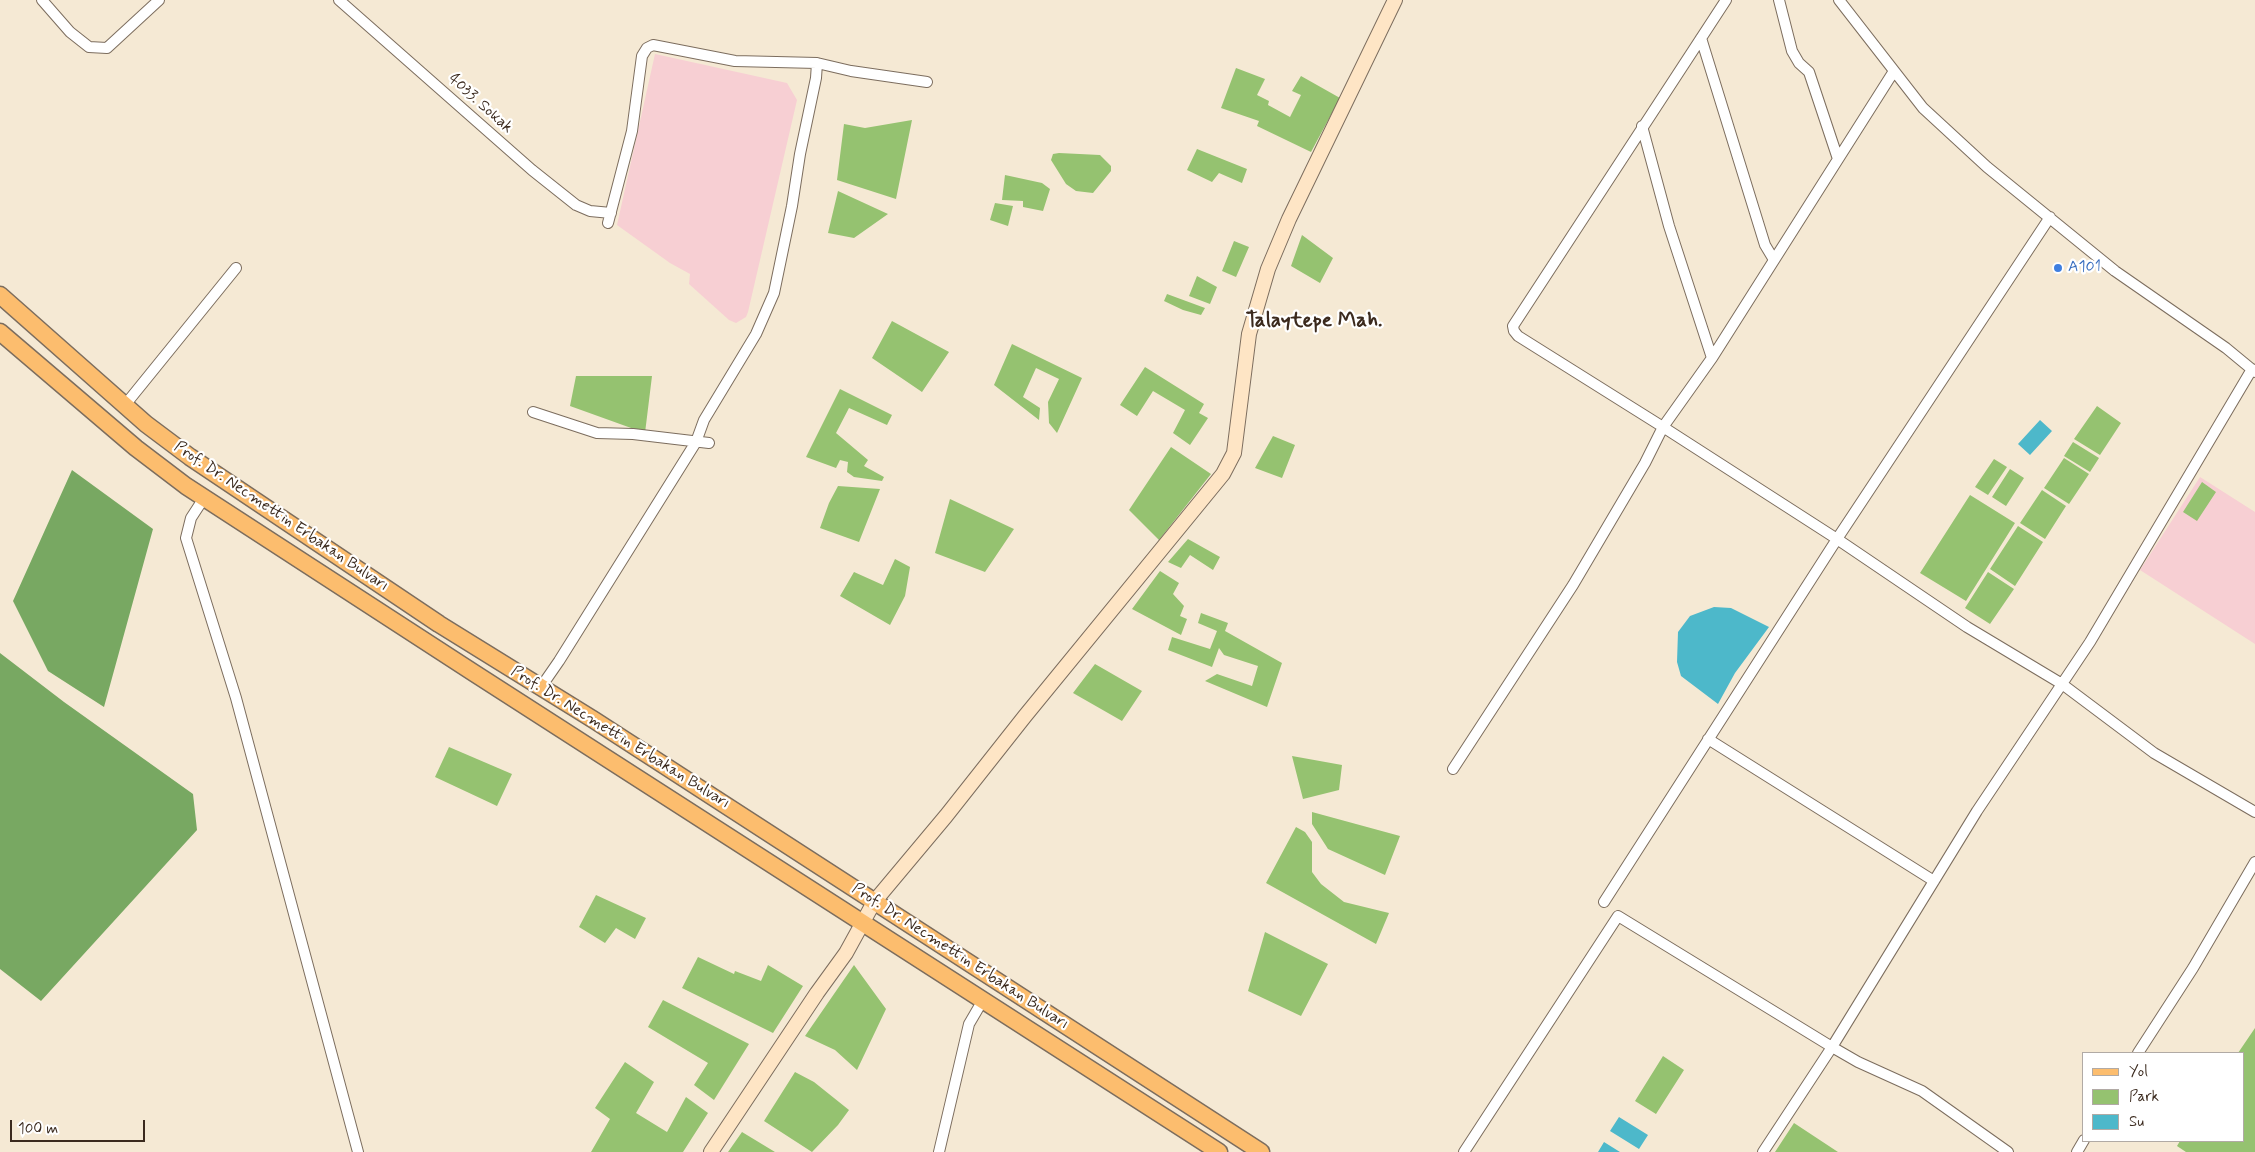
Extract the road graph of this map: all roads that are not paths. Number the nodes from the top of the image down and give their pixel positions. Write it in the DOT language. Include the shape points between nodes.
graph roads {
  1 [pos="42,0"];
  2 [pos="159,0"];
  3 [pos="339,0"];
  4 [pos="1395,0"];
  5 [pos="1726,0"];
  6 [pos="1779,0"];
  7 [pos="1839,0"];
  8 [pos="1701,38"];
  9 [pos="817,62"];
  10 [pos="1894,71"];
  11 [pos="926,82"];
  12 [pos="1642,126"];
  13 [pos="1838,159"];
  14 [pos="2050,216"];
  15 [pos="1774,260"];
  16 [pos="236,268"];
  17 [pos="0,295"];
  18 [pos="0,332"];
  19 [pos="1712,358"];
  20 [pos="2253,371"];
  21 [pos="125,405"];
  22 [pos="533,412"];
  23 [pos="1663,427"];
  24 [pos="696,442"];
  25 [pos="708,443"];
  26 [pos="204,498"];
  27 [pos="1837,539"];
  28 [pos="2062,684"];
  29 [pos="540,687"];
  30 [pos="1708,738"];
  31 [pos="1453,769"];
  32 [pos="2255,812"];
  33 [pos="2255,862"];
  34 [pos="1934,881"];
  35 [pos="874,902"];
  36 [pos="1604,902"];
  37 [pos="861,923"];
  38 [pos="983,1000"];
  39 [pos="1832,1047"];
  40 [pos="2139,1052"];
  41 [pos="358,1152"];
  42 [pos="711,1152"];
  43 [pos="939,1152"];
  44 [pos="1219,1152"];
  45 [pos="1261,1152"];
  46 [pos="1464,1152"];
  47 [pos="1763,1152"];
  48 [pos="2008,1152"];
  1 -- 2 [label="street" via="70,32 89,47 106,48"];
  3 -- 9 [label="street, 4033. Sokak" via="576,205 610,218 632,131 642,56 647,48 653,45 735,61"];
  4 -- 35 [label="street" via="1268,269 1249,334 1234,454 1223,474"];
  5 -- 8 [label="street"];
  6 -- 13 [label="street" via="1792,51 1809,72"];
  7 -- 10 [label="street"];
  8 -- 12 [label="street"];
  8 -- 15 [label="street" via="1765,245"];
  9 -- 11 [label="street" via="851,71"];
  9 -- 24 [label="street" via="774,293 756,334 704,420"];
  10 -- 13 [label="street"];
  10 -- 14 [label="street" via="1923,108 1988,167"];
  12 -- 19 [label="street" via="1669,226"];
  12 -- 23 [label="street" via="1513,326 1518,336"];
  13 -- 15 [label="street"];
  14 -- 20 [label="street" via="2115,271 2226,348"];
  14 -- 27 [label="street"];
  15 -- 19 [label="street"];
  16 -- 21 [label="street"];
  17 -- 21 [label="main road, Prof. Dr. Necmettin Erbakan Bulvarı"];
  18 -- 26 [label="main road, Prof. Dr. Necmettin Erbakan Bulvarı" via="136,448"];
  19 -- 23 [label="street"];
  20 -- 28 [label="street"];
  21 -- 29 [label="main road, Prof. Dr. Necmettin Erbakan Bulvarı" via="190,457 439,624"];
  22 -- 24 [label="street" via="597,433"];
  23 -- 27 [label="street"];
  23 -- 31 [label="street" via="1645,464 1573,585"];
  24 -- 25 [label="street"];
  24 -- 29 [label="street"];
  26 -- 37 [label="main road, Prof. Dr. Necmettin Erbakan Bulvarı"];
  26 -- 41 [label="street" via="191,518 186,538 236,698"];
  27 -- 28 [label="street" via="1960,622"];
  27 -- 30 [label="street"];
  28 -- 32 [label="street" via="2154,753"];
  28 -- 34 [label="street"];
  29 -- 35 [label="main road, Prof. Dr. Necmettin Erbakan Bulvarı"];
  30 -- 34 [label="street"];
  30 -- 36 [label="street"];
  33 -- 40 [label="street"];
  34 -- 39 [label="street"];
  35 -- 37 [label="street"];
  35 -- 45 [label="main road, Prof. Dr. Necmettin Erbakan Bulvarı"];
  37 -- 38 [label="main road, Prof. Dr. Necmettin Erbakan Bulvarı"];
  37 -- 42 [label="street" via="846,953"];
  38 -- 43 [label="street" via="969,1024"];
  38 -- 44 [label="main road, Prof. Dr. Necmettin Erbakan Bulvarı"];
  39 -- 46 [label="street" via="1618,916"];
  39 -- 47 [label="street"];
  39 -- 48 [label="street" via="1922,1090"];
}
